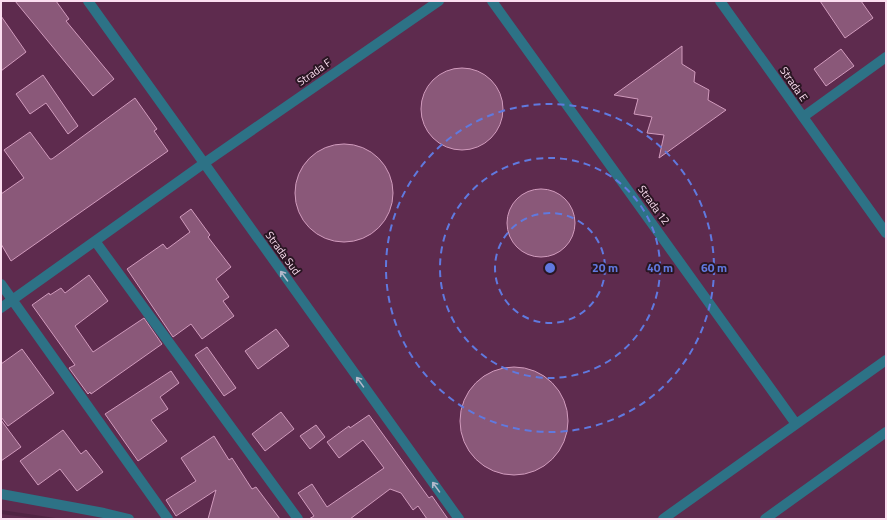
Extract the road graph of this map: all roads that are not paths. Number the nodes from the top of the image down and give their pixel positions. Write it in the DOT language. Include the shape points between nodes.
graph roads {
  1 [pos="88,1"];
  2 [pos="439,1"];
  3 [pos="492,1"];
  4 [pos="720,1"];
  5 [pos="886,57"];
  6 [pos="803,117"];
  7 [pos="203,164"];
  8 [pos="886,233"];
  9 [pos="95,241"];
  10 [pos="1,284"];
  11 [pos="12,300"];
  12 [pos="1,308"];
  13 [pos="886,360"];
  14 [pos="796,424"];
  15 [pos="886,432"];
  16 [pos="1,494"];
  17 [pos="129,519"];
  18 [pos="168,519"];
  19 [pos="298,519"];
  20 [pos="459,519"];
  21 [pos="663,519"];
  22 [pos="765,519"];
  1 -- 7 [label="lane, Strada Sud"];
  2 -- 7 [label="lane, Strada F"];
  3 -- 14 [label="lane, Strada 12"];
  4 -- 6 [label="lane, Strada E"];
  5 -- 6 [label="lane, Strada E"];
  6 -- 8 [label="lane"];
  7 -- 9 [label="lane, Strada F"];
  20 -- 7 [label="lane, Strada Sud, one-way"];
  9 -- 11 [label="lane, Strada F"];
  9 -- 19 [label="lane"];
  10 -- 11 [label="lane"];
  11 -- 12 [label="lane, Strada F"];
  11 -- 18 [label="lane"];
  13 -- 14 [label="lane"];
  14 -- 21 [label="lane"];
  15 -- 22 [label="lane"];
  16 -- 17 [label="lane" via="104,512"];
}
